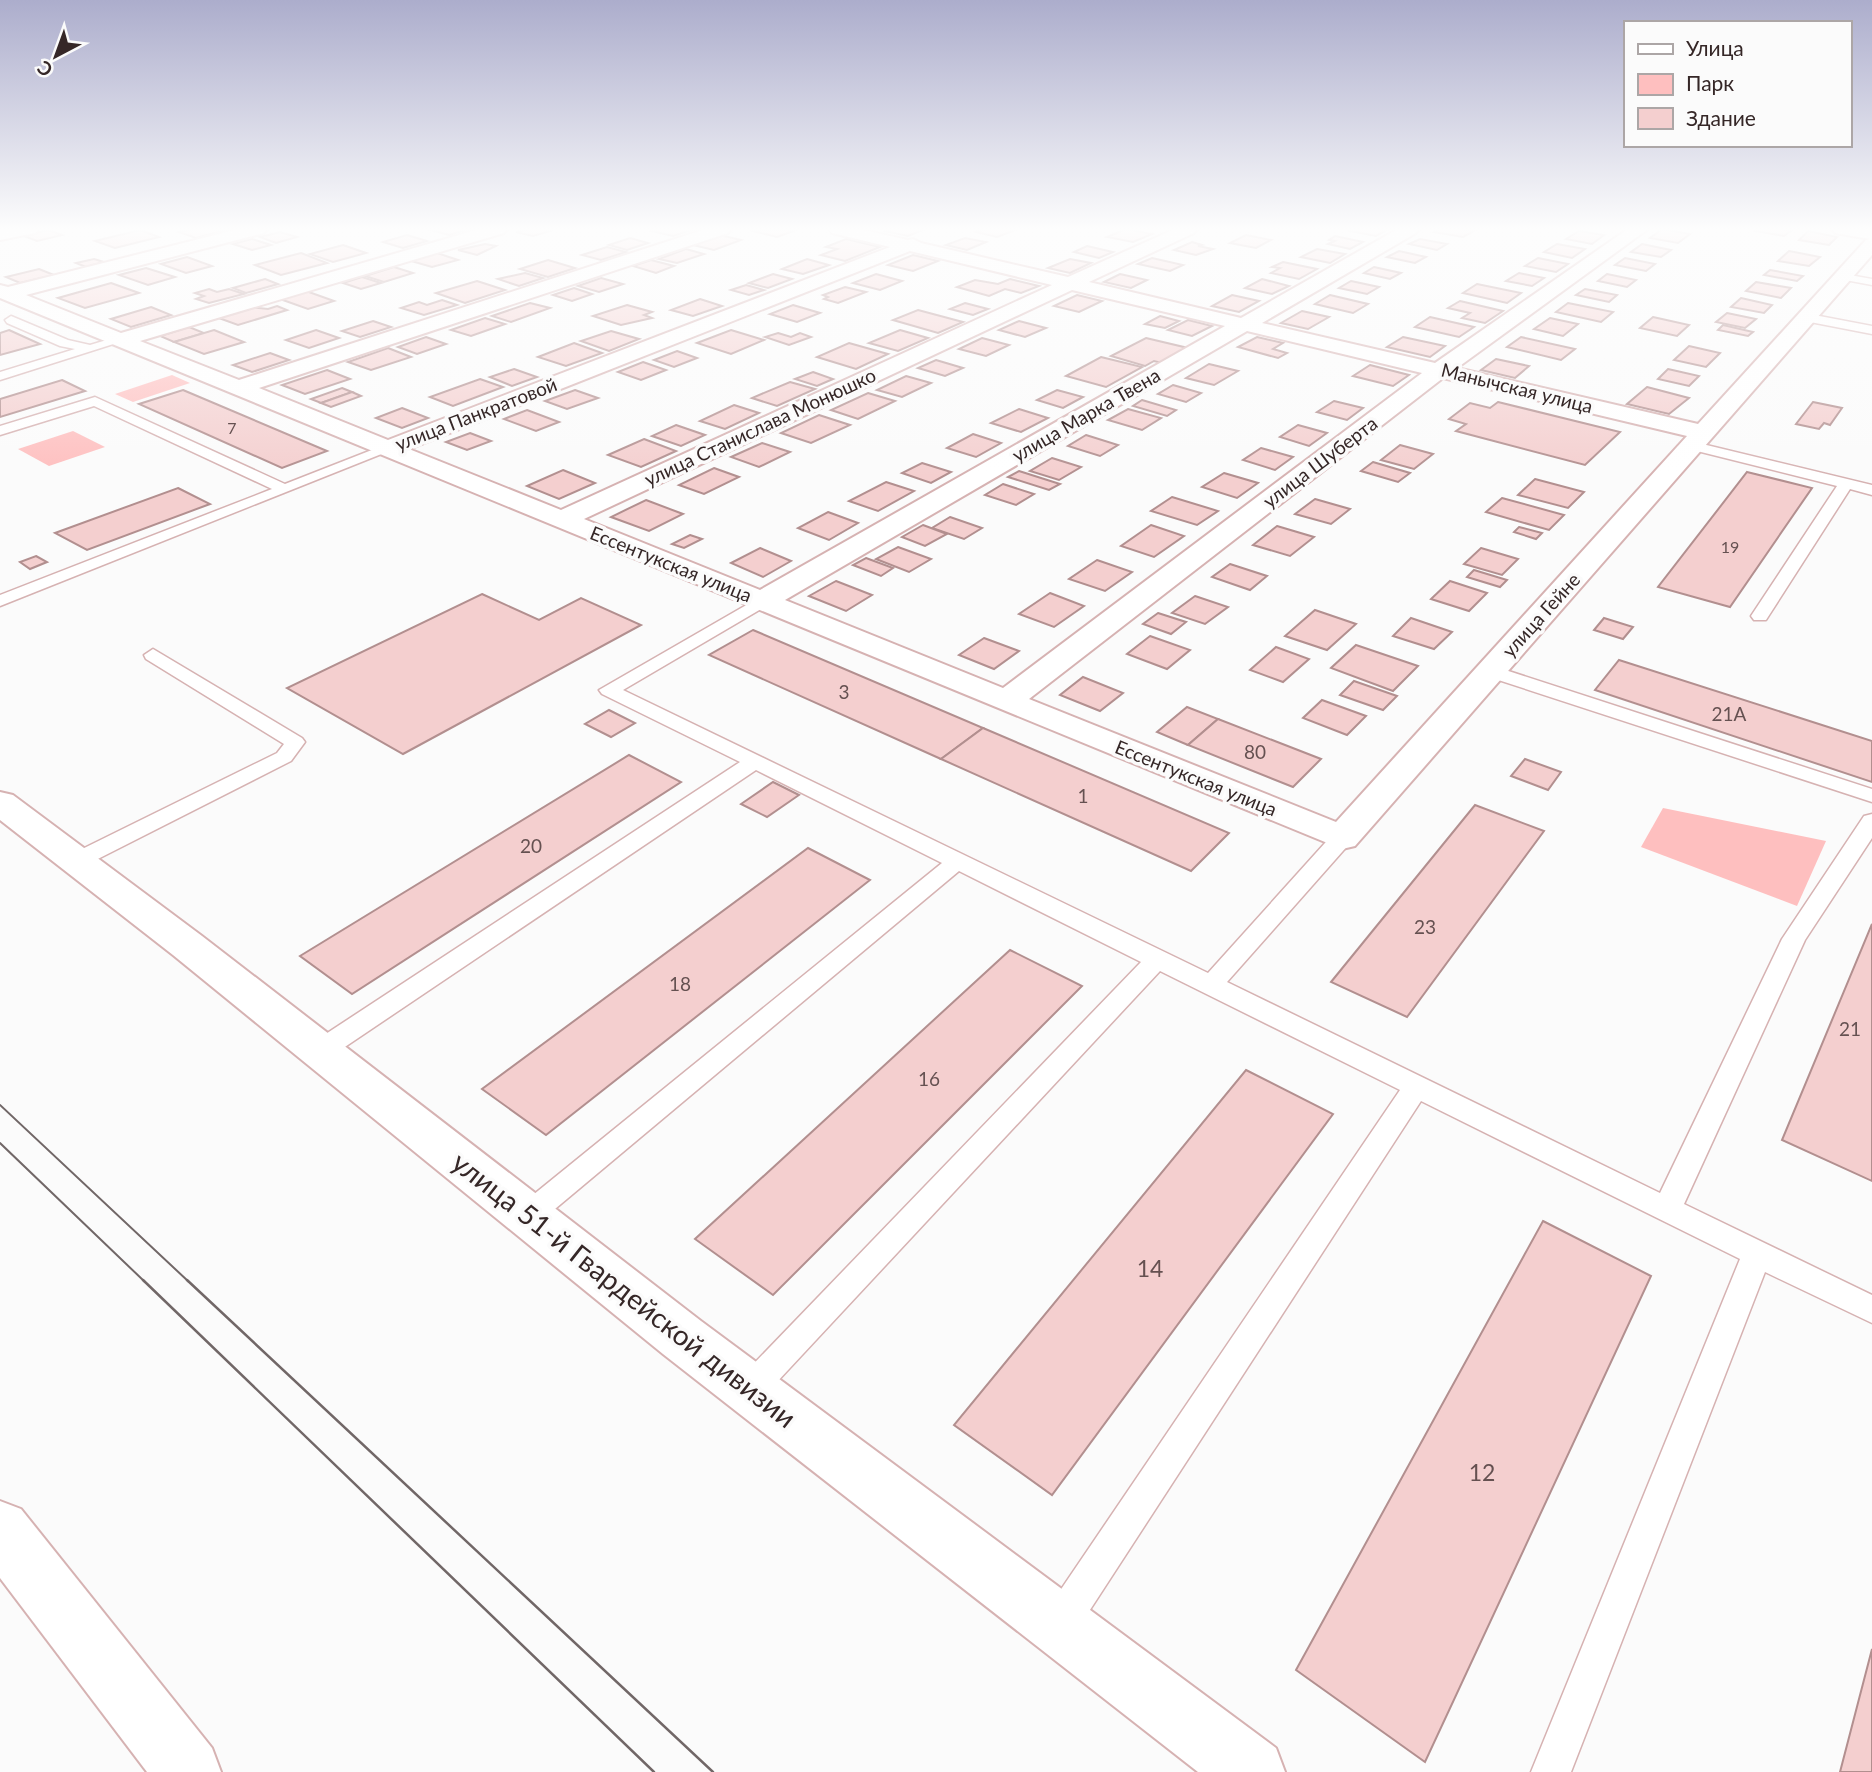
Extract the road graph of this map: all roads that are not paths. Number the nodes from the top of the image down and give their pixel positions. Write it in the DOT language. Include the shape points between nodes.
graph roads {
  1 [pos="42,312"];
  2 [pos="52,312"];
  3 [pos="216,312"];
  4 [pos="470,312"];
  5 [pos="740,312"];
  6 [pos="1009,312"];
  7 [pos="1195,312"];
  8 [pos="1264,312"];
  9 [pos="1522,312"];
  10 [pos="1814,312"];
  11 [pos="1808,318"];
  12 [pos="6,322"];
  13 [pos="1244,323"];
  14 [pos="1872,330"];
  15 [pos="120,340"];
  16 [pos="64,343"];
  17 [pos="91,349"];
  18 [pos="0,363"];
  19 [pos="1441,369"];
  20 [pos="0,376"];
  21 [pos="238,388"];
  22 [pos="0,431"];
  23 [pos="1700,440"];
  24 [pos="387,449"];
  25 [pos="1846,484"];
  26 [pos="284,489"];
  27 [pos="1872,490"];
  28 [pos="561,520"];
  29 [pos="0,601"];
  30 [pos="762,601"];
  31 [pos="1760,616"];
  32 [pos="153,655"];
  33 [pos="1490,670"];
  34 [pos="1006,701"];
  35 [pos="756,761"];
  36 [pos="1872,796"];
  37 [pos="0,803"];
  38 [pos="1872,821"];
  39 [pos="1342,838"];
  40 [pos="78,860"];
  41 [pos="958,861"];
  42 [pos="1157,960"];
  43 [pos="1210,986"];
  44 [pos="318,1052"];
  45 [pos="1416,1087"];
  46 [pos="1667,1209"];
  47 [pos="527,1216"];
  48 [pos="1757,1253"];
  49 [pos="1872,1310"];
  50 [pos="750,1389"];
  51 [pos="0,1530"];
  52 [pos="1059,1626"];
  53 [pos="188,1772"];
  54 [pos="1252,1772"];
  55 [pos="1551,1772"];
  1 -- 12 [label="lane"];
  2 -- 15 [label="street, Ессентукская улица"];
  3 -- 15 [label="street"];
  4 -- 21 [label="street"];
  5 -- 24 [label="street, улица Панкратовой"];
  6 -- 28 [label="street, улица Станислава Монюшко"];
  7 -- 13 [label="street, Манычская улица"];
  8 -- 13 [label="street, улица Марка Твена"];
  9 -- 19 [label="street, улица Шуберта"];
  10 -- 11 [label="street, улица Гейне"];
  11 -- 14 [label="lane"];
  11 -- 23 [label="street, улица Гейне"];
  12 -- 16 [label="lane"];
  13 -- 19 [label="street, Манычская улица"];
  13 -- 30 [label="street, улица Марка Твена"];
  15 -- 17 [label="lane"];
  15 -- 21 [label="street, Ессентукская улица"];
  16 -- 17 [label="lane"];
  16 -- 18 [label="lane"];
  17 -- 20 [label="lane"];
  19 -- 23 [label="street, Манычская улица"];
  19 -- 34 [label="street, улица Шуберта"];
  21 -- 24 [label="street, Ессентукская улица"];
  22 -- 26 [label="lane" via="95,401"];
  23 -- 25 [label="lane"];
  23 -- 33 [label="street, улица Гейне"];
  24 -- 26 [label="lane, улица Панкратовой"];
  24 -- 28 [label="street, Ессентукская улица"];
  25 -- 27 [label="lane"];
  25 -- 31 [label="lane"];
  26 -- 29 [label="lane, улица Панкратовой"];
  28 -- 30 [label="street, Ессентукская улица"];
  30 -- 34 [label="street, Ессентукская улица"];
  30 -- 35 [label="lane" via="609,690"];
  32 -- 40 [label="lane" via="295,742 285,757"];
  33 -- 36 [label="lane"];
  33 -- 39 [label="street, улица Гейне"];
  34 -- 39 [label="street, Ессентукская улица"];
  35 -- 41 [label="lane"];
  35 -- 44 [label="lane"];
  37 -- 40 [label="street, улица 51-й Гвардейской дивизии"];
  38 -- 46 [label="lane" via="1794,939"];
  39 -- 43 [label="lane, улица Гейне"];
  40 -- 44 [label="street, улица 51-й Гвардейской дивизии"];
  41 -- 42 [label="lane"];
  41 -- 47 [label="lane"];
  42 -- 43 [label="lane"];
  42 -- 50 [label="lane"];
  43 -- 45 [label="lane"];
  44 -- 47 [label="street, улица 51-й Гвардейской дивизии"];
  45 -- 46 [label="lane"];
  45 -- 52 [label="lane"];
  46 -- 48 [label="lane"];
  47 -- 50 [label="street, улица 51-й Гвардейской дивизии"];
  48 -- 49 [label="lane"];
  48 -- 55 [label="lane"];
  50 -- 52 [label="street, улица 51-й Гвардейской дивизии"];
  51 -- 53 [label="street"];
  52 -- 54 [label="street, улица 51-й Гвардейской дивизии"];
}
